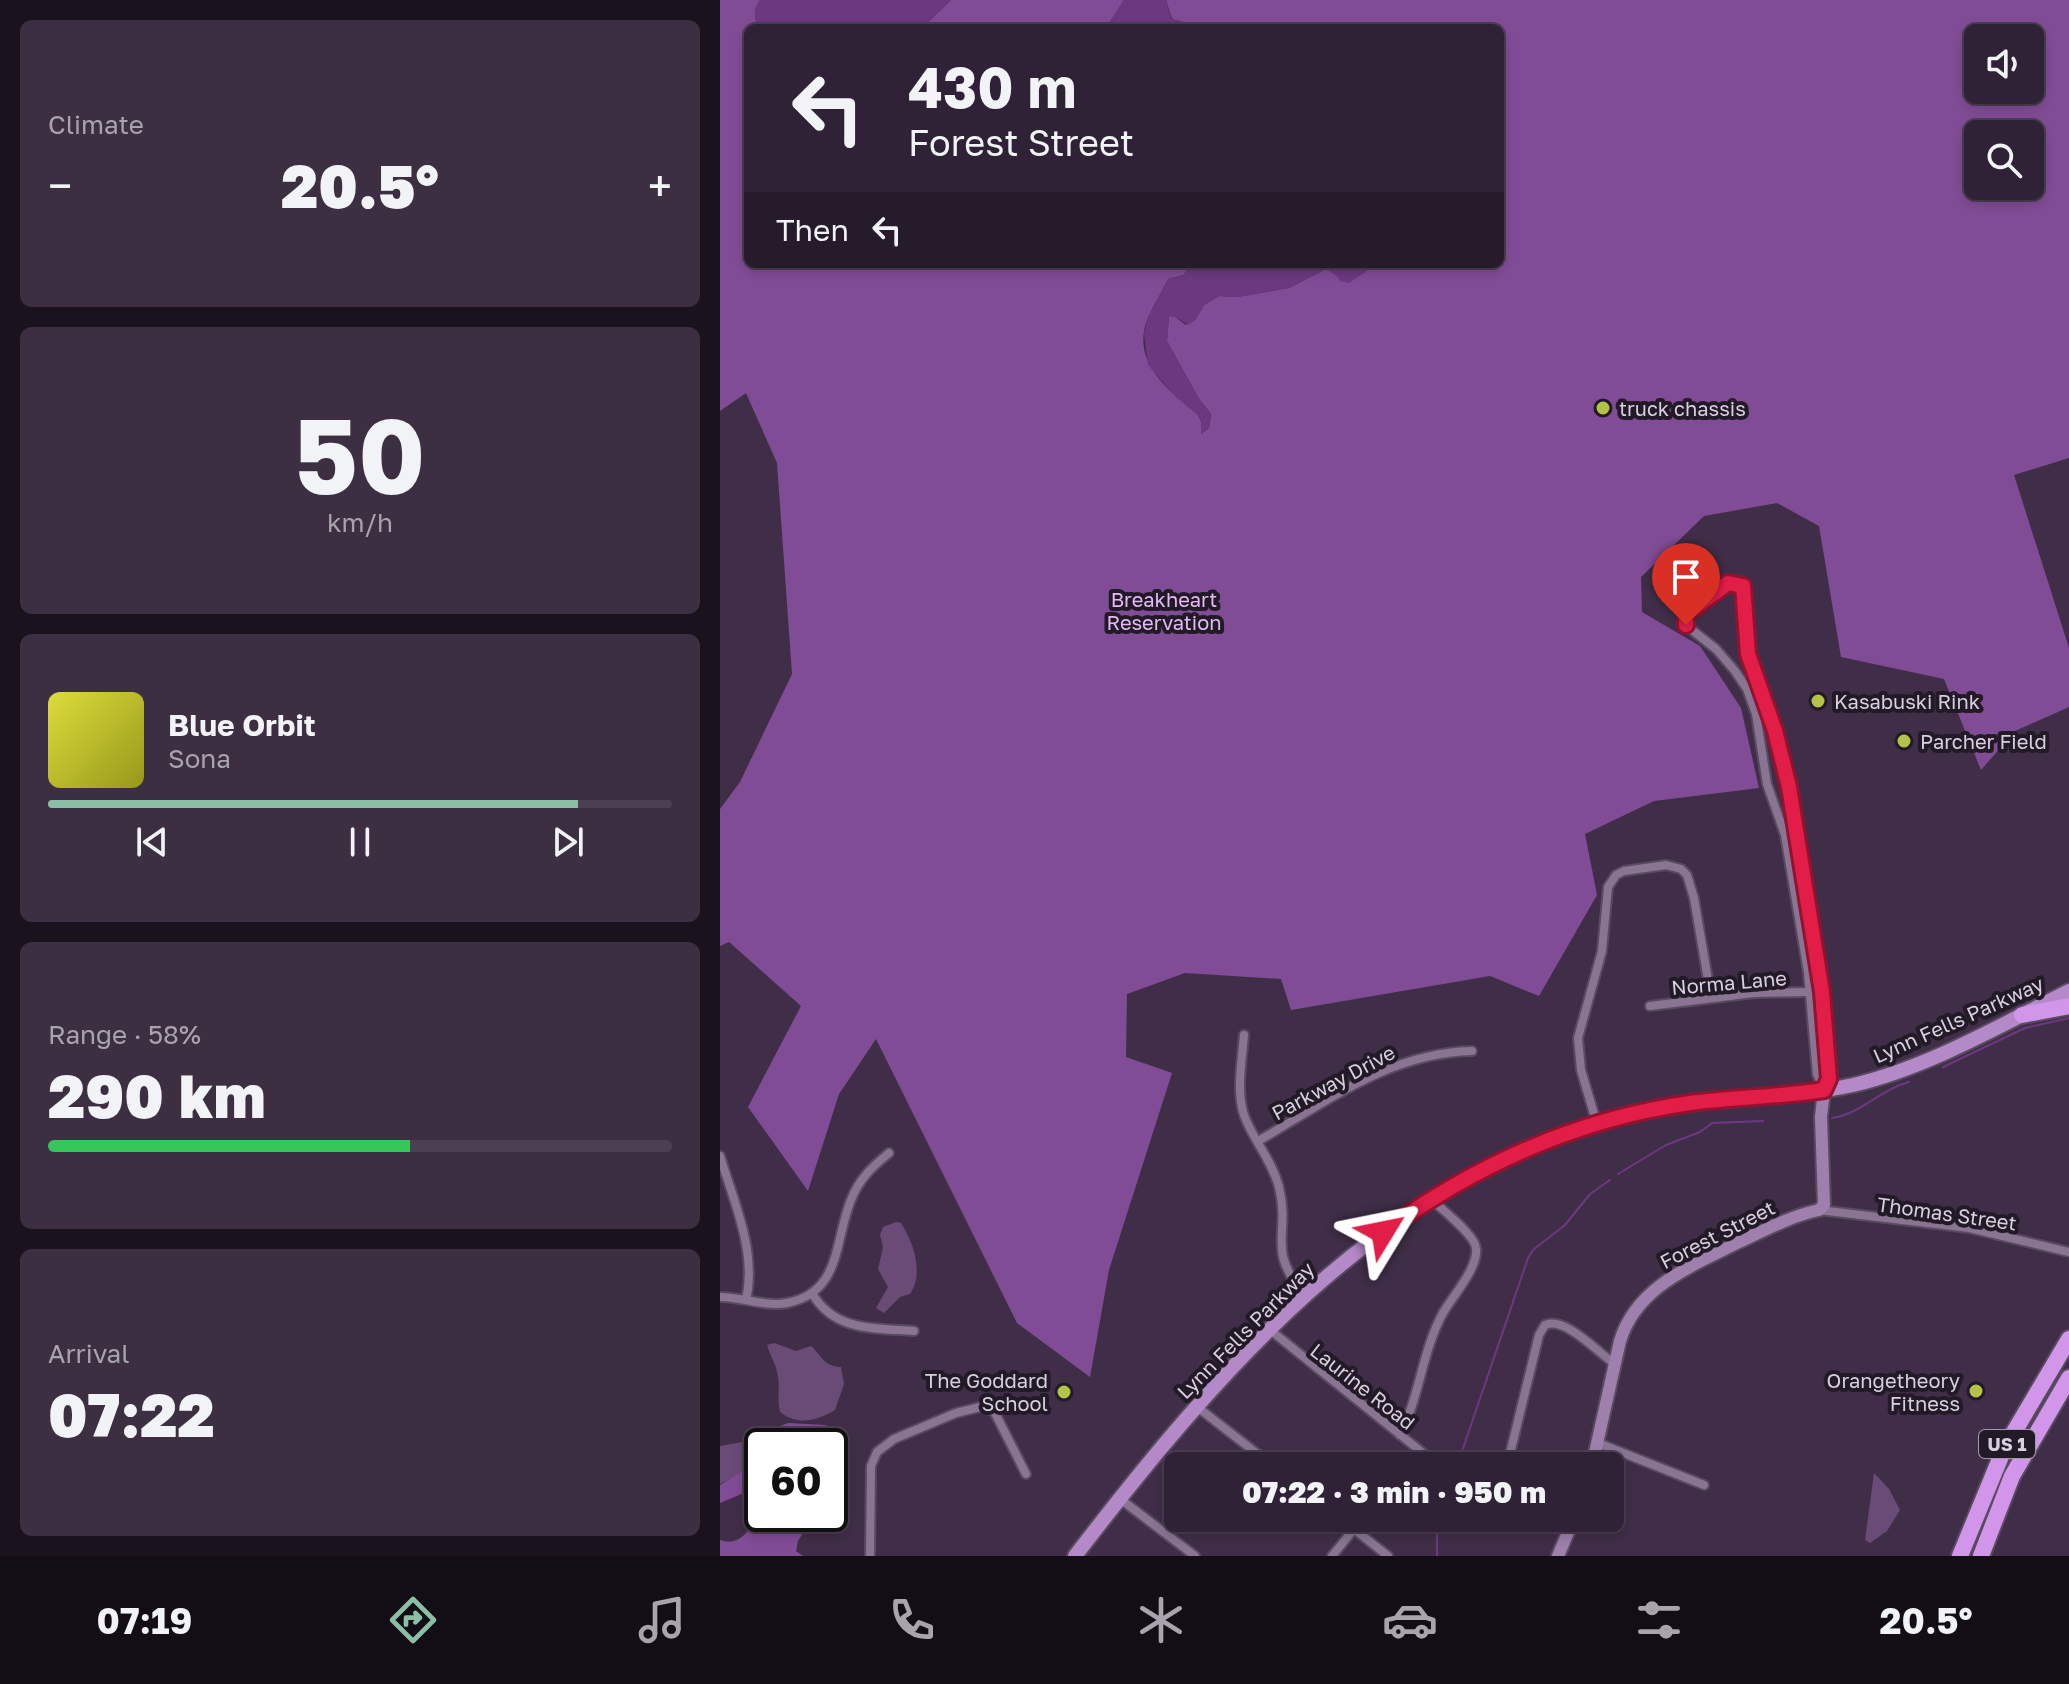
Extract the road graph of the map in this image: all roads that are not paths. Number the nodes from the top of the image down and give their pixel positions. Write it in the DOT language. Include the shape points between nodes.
graph roads {
  1 [pos="1755,675"];
  2 [pos="1742,680"];
  3 [pos="1780,752"];
  4 [pos="1763,755"];
  5 [pos="2069,991"];
  6 [pos="1811,992"];
  7 [pos="1711,997"];
  8 [pos="1650,1006"];
  9 [pos="2069,1006"];
  10 [pos="2022,1015"];
  11 [pos="1244,1035"];
  12 [pos="1472,1051"];
  13 [pos="1824,1090"];
  14 [pos="1597,1124"];
  15 [pos="1258,1141"];
  16 [pos="889,1153"];
  17 [pos="720,1156"];
  18 [pos="1431,1199"];
  19 [pos="1819,1210"];
  20 [pos="2069,1252"];
  21 [pos="812,1293"];
  22 [pos="1305,1296"];
  23 [pos="720,1297"];
  24 [pos="746,1300"];
  25 [pos="1269,1329"];
  26 [pos="914,1331"];
  27 [pos="2069,1339"];
  28 [pos="1615,1364"];
  29 [pos="2069,1378"];
  30 [pos="1196,1406"];
  31 [pos="1400,1435"];
  32 [pos="1598,1443"];
  33 [pos="1255,1452"];
  34 [pos="1421,1452"];
  35 [pos="1510,1452"];
  36 [pos="1596,1452"];
  37 [pos="1026,1474"];
  38 [pos="1704,1485"];
  39 [pos="1119,1498"];
  40 [pos="1352,1532"];
  41 [pos="1358,1532"];
  42 [pos="1568,1532"];
  43 [pos="870,1556"];
  44 [pos="1075,1556"];
  45 [pos="1195,1556"];
  46 [pos="1332,1556"];
  47 [pos="1388,1556"];
  48 [pos="1558,1556"];
  49 [pos="1960,1556"];
  50 [pos="1981,1556"];
  1 -- 2 [label="street"];
  1 -- 2 [label="street" via="1748,654 1743,586 1728,583 1684,621"];
  1 -- 3 [label="street"];
  2 -- 4 [label="street" via="1756,714"];
  3 -- 4 [label="street"];
  3 -- 13 [label="street" via="1822,992 1830,1070"];
  4 -- 6 [label="street" via="1785,835"];
  5 -- 10 [label="main road, Lynn Fells Parkway"];
  6 -- 7 [label="street, Norma Lane"];
  6 -- 13 [label="street" via="1817,1074"];
  7 -- 8 [label="street, Norma Lane"];
  7 -- 14 [label="street" via="1687,875 1666,865 1616,875 1608,887 1602,951 1578,1038"];
  9 -- 10 [label="highway"];
  10 -- 13 [label="main road, Lynn Fells Parkway" via="1901,1071"];
  11 -- 15 [label="street" via="1242,1107"];
  12 -- 15 [label="street, Parkway Drive" via="1397,1063"];
  13 -- 14 [label="main road, Lynn Fells Parkway" via="1683,1104"];
  13 -- 19 [label="street" via="1825,1202"];
  14 -- 18 [label="main road, Lynn Fells Parkway" via="1507,1156"];
  15 -- 22 [label="street" via="1280,1194 1281,1255"];
  16 -- 21 [label="street" via="858,1185 836,1260"];
  17 -- 24 [label="street" via="749,1255"];
  18 -- 22 [label="main road, Lynn Fells Parkway"];
  18 -- 31 [label="street" via="1473,1240 1476,1253 1439,1322"];
  19 -- 20 [label="street, Thomas Street" via="1978,1229"];
  19 -- 28 [label="street, Forest Street" via="1777,1224 1666,1280 1631,1316"];
  21 -- 24 [label="street" via="788,1303"];
  21 -- 26 [label="street" via="817,1303 851,1326"];
  22 -- 25 [label="main road, Lynn Fells Parkway"];
  23 -- 24 [label="street"];
  25 -- 30 [label="main road, Lynn Fells Parkway"];
  25 -- 31 [label="street, Laurine Road"];
  27 -- 49 [label="highway, US 1" via="1996,1465"];
  28 -- 32 [label="street, Forest Street"];
  28 -- 35 [label="street" via="1566,1326 1556,1322 1543,1327"];
  29 -- 50 [label="highway, US 1" via="2012,1476"];
  30 -- 33 [label="street"];
  30 -- 39 [label="main road, Lynn Fells Parkway"];
  31 -- 34 [label="street, Laurine Road"];
  32 -- 36 [label="street, Forest Street"];
  32 -- 38 [label="street"];
  37 -- 43 [label="street" via="987,1407 894,1439 877,1452 871,1466"];
  39 -- 44 [label="main road, Lynn Fells Parkway"];
  39 -- 45 [label="street"];
  40 -- 46 [label="street"];
  41 -- 47 [label="street"];
  42 -- 48 [label="street"];
}
